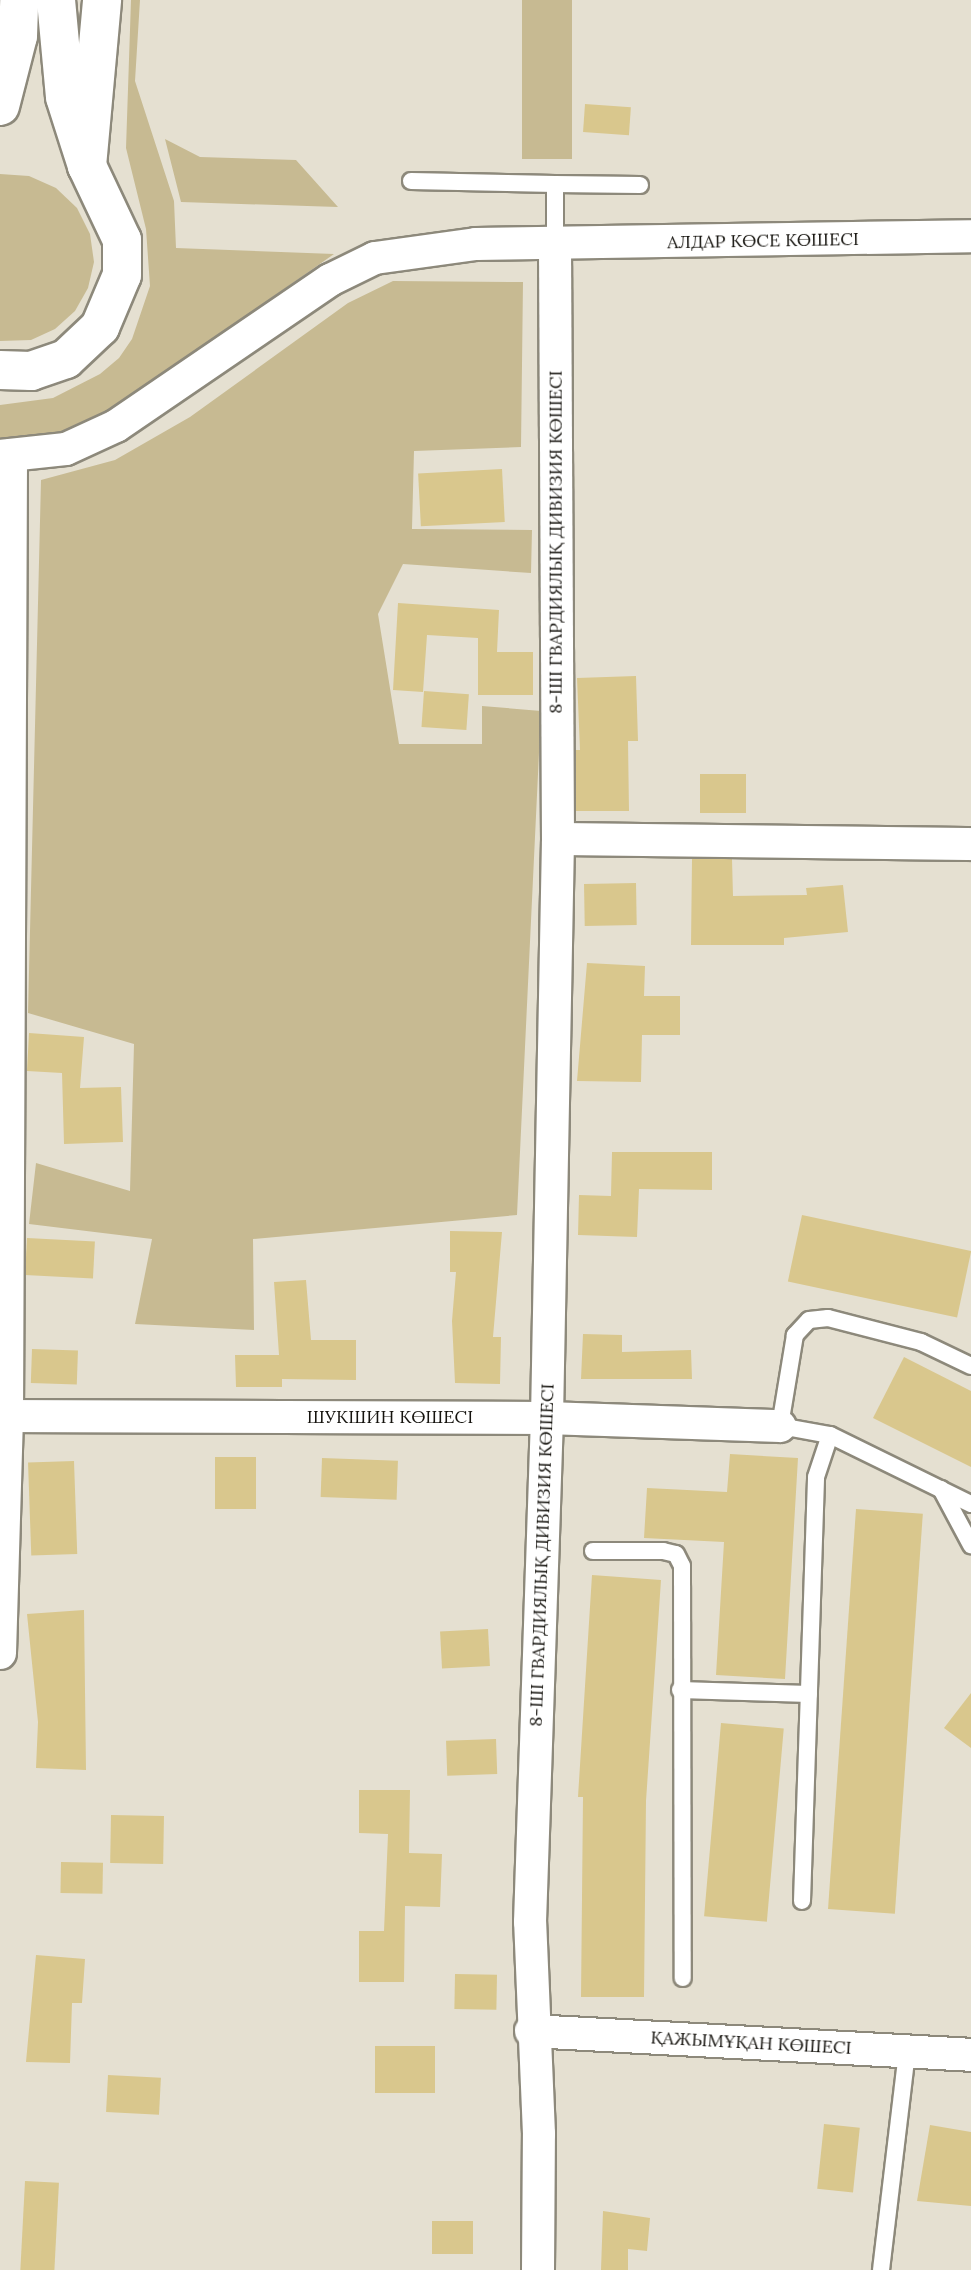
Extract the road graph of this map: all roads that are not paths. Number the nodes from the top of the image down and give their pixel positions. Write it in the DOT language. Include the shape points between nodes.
graph roads {
  1 [pos="19,0"];
  2 [pos="57,0"];
  3 [pos="102,0"];
  4 [pos="0,106"];
  5 [pos="87,166"];
  6 [pos="411,181"];
  7 [pos="555,184"];
  8 [pos="640,185"];
  9 [pos="971,236"];
  10 [pos="555,245"];
  11 [pos="0,370"];
  12 [pos="6,455"];
  13 [pos="558,839"];
  14 [pos="971,844"];
  15 [pos="971,1366"];
  16 [pos="4,1416"];
  17 [pos="547,1418"];
  18 [pos="780,1426"];
  19 [pos="830,1435"];
  20 [pos="942,1489"];
  21 [pos="971,1504"];
  22 [pos="971,1545"];
  23 [pos="593,1550"];
  24 [pos="1,1618"];
  25 [pos="0,1653"];
  26 [pos="680,1690"];
  27 [pos="809,1694"];
  28 [pos="802,1901"];
  29 [pos="683,1978"];
  30 [pos="531,2031"];
  31 [pos="907,2052"];
  32 [pos="971,2055"];
  33 [pos="538,2270"];
  34 [pos="881,2270"];
  1 -- 4 [label="main road" via="18,36"];
  2 -- 5 [label="main road" via="65,97"];
  3 -- 5 [label="main road"];
  5 -- 11 [label="main road" via="122,240 122,275 111,306 100,327 66,359 31,371"];
  6 -- 7 [label="lane"];
  7 -- 8 [label="lane"];
  7 -- 10 [label="lane"];
  9 -- 10 [label="street, АЛДАР КӨСЕ КӨШЕСІ"];
  10 -- 12 [label="street, АЛДАР КӨСЕ КӨШЕСІ" via="476,244 374,258 330,280 116,426 66,449"];
  10 -- 13 [label="street, 8-ШІ ГВАРДИЯЛЫҚ ДИВИЗИЯ КӨШЕСІ"];
  12 -- 16 [label="street"];
  13 -- 14 [label="street"];
  13 -- 17 [label="street, 8-ШІ ГВАРДИЯЛЫҚ ДИВИЗИЯ КӨШЕСІ"];
  15 -- 18 [label="lane" via="921,1342 828,1318 809,1320 795,1335"];
  16 -- 17 [label="street, ШУКШИН КӨШЕСІ"];
  16 -- 24 [label="street"];
  17 -- 18 [label="street, ШУКШИН КӨШЕСІ"];
  17 -- 30 [label="street, 8-ШІ ГВАРДИЯЛЫҚ ДИВИЗИЯ КӨШЕСІ" via="530,1922"];
  18 -- 19 [label="lane"];
  19 -- 20 [label="lane"];
  19 -- 27 [label="lane" via="816,1477"];
  20 -- 21 [label="lane"];
  20 -- 22 [label="lane"];
  23 -- 26 [label="lane" via="676,1554 682,1566"];
  24 -- 25 [label="street"];
  26 -- 27 [label="lane"];
  26 -- 29 [label="lane"];
  27 -- 28 [label="lane"];
  30 -- 31 [label="street, ҚАЖЫМҰҚАН КӨШЕСІ"];
  30 -- 33 [label="street, 8-ШІ ГВАРДИЯЛЫҚ ДИВИЗИЯ КӨШЕСІ" via="539,2134"];
  31 -- 32 [label="street, ҚАЖЫМҰҚАН КӨШЕСІ"];
  31 -- 34 [label="lane"];
}
